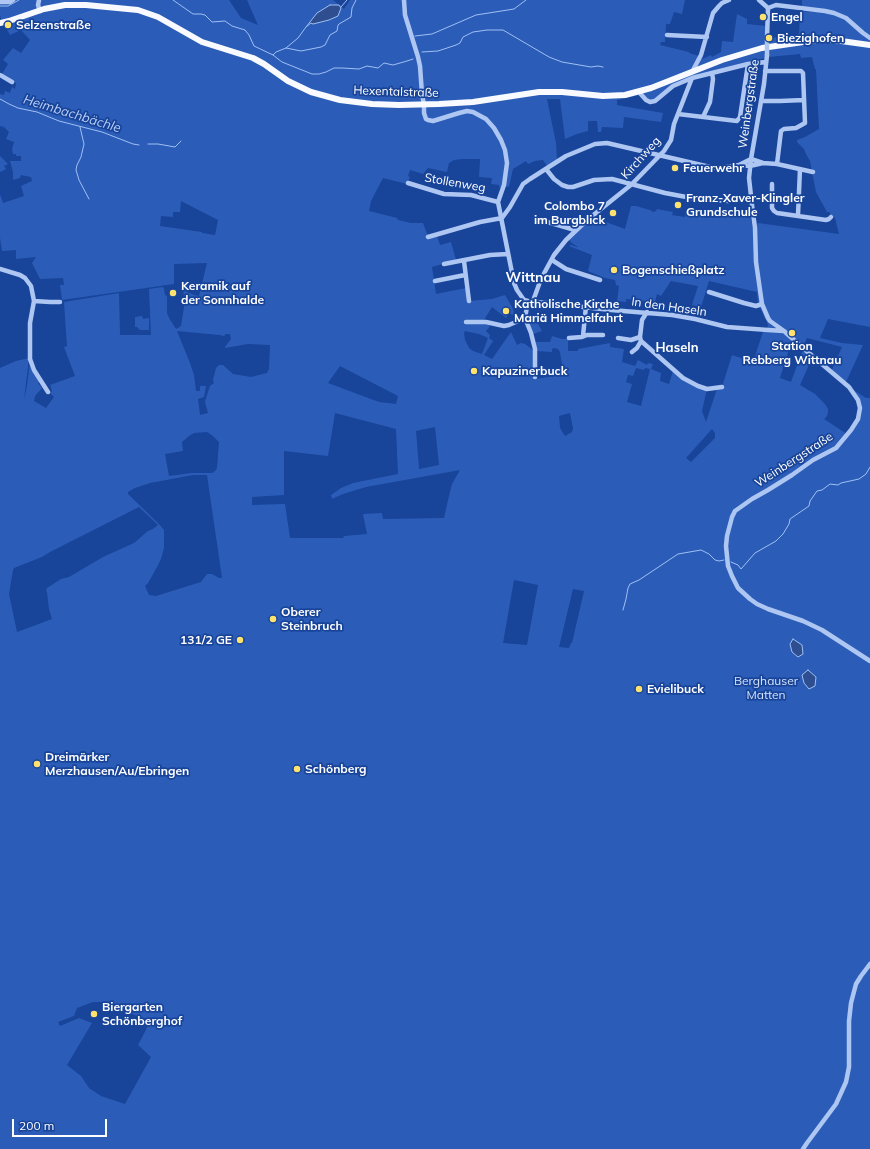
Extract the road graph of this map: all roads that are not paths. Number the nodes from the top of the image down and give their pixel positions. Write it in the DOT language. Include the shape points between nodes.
graph roads {
  1 [pos="14,0"];
  2 [pos="40,0"];
  3 [pos="404,0"];
  4 [pos="729,0"];
  5 [pos="759,0"];
  6 [pos="780,0"];
  7 [pos="0,2"];
  8 [pos="776,5"];
  9 [pos="768,8"];
  10 [pos="42,10"];
  11 [pos="0,23"];
  12 [pos="863,33"];
  13 [pos="667,35"];
  14 [pos="706,38"];
  15 [pos="870,38"];
  16 [pos="862,43"];
  17 [pos="870,45"];
  18 [pos="766,62"];
  19 [pos="748,64"];
  20 [pos="765,71"];
  21 [pos="712,73"];
  22 [pos="0,75"];
  23 [pos="692,75"];
  24 [pos="12,82"];
  25 [pos="639,92"];
  26 [pos="804,100"];
  27 [pos="761,101"];
  28 [pos="424,105"];
  29 [pos="678,114"];
  30 [pos="703,117"];
  31 [pos="660,155"];
  32 [pos="751,159"];
  33 [pos="763,163"];
  34 [pos="778,164"];
  35 [pos="739,165"];
  36 [pos="750,166"];
  37 [pos="546,169"];
  38 [pos="800,169"];
  39 [pos="813,172"];
  40 [pos="408,183"];
  41 [pos="632,184"];
  42 [pos="772,184"];
  43 [pos="729,201"];
  44 [pos="499,205"];
  45 [pos="510,207"];
  46 [pos="798,216"];
  47 [pos="831,217"];
  48 [pos="502,218"];
  49 [pos="544,221"];
  50 [pos="575,230"];
  51 [pos="428,237"];
  52 [pos="508,254"];
  53 [pos="552,260"];
  54 [pos="464,261"];
  55 [pos="444,264"];
  56 [pos="0,269"];
  57 [pos="466,275"];
  58 [pos="600,280"];
  59 [pos="435,281"];
  60 [pos="710,292"];
  61 [pos="34,301"];
  62 [pos="469,301"];
  63 [pos="530,301"];
  64 [pos="60,302"];
  65 [pos="762,304"];
  66 [pos="586,306"];
  67 [pos="647,312"];
  68 [pos="525,318"];
  69 [pos="770,321"];
  70 [pos="466,322"];
  71 [pos="768,330"];
  72 [pos="784,331"];
  73 [pos="603,335"];
  74 [pos="583,336"];
  75 [pos="569,338"];
  76 [pos="618,338"];
  77 [pos="640,339"];
  78 [pos="632,352"];
  79 [pos="535,377"];
  80 [pos="722,387"];
  81 [pos="48,392"];
  82 [pos="870,662"];
  83 [pos="870,964"];
  84 [pos="804,1149"];
  1 -- 7 [label="street"];
  2 -- 10 [label="street" via="38,5"];
  3 -- 28 [label="street" via="405,15 419,62"];
  4 -- 14 [label="street" via="715,10"];
  5 -- 9 [label="street"];
  6 -- 8 [label="street"];
  8 -- 9 [label="street"];
  8 -- 12 [label="street" via="834,13 846,18"];
  9 -- 18 [label="street, Weinbergstraße, bridge"];
  10 -- 11 [label="main road, Hexentalstraße"];
  10 -- 28 [label="main road, Hexentalstraße" via="60,5 73,5 138,10 158,17 206,44 254,58 288,81 311,92 354,102"];
  12 -- 15 [label="street"];
  12 -- 16 [label="street"];
  13 -- 14 [label="street"];
  14 -- 23 [label="street"];
  16 -- 17 [label="main road, Hexentalstraße"];
  16 -- 23 [label="main road, Hexentalstraße" via="817,40 780,45 747,52"];
  18 -- 19 [label="street"];
  18 -- 20 [label="street, Weinbergstraße"];
  19 -- 21 [label="street"];
  19 -- 30 [label="street" via="739,119 734,121"];
  20 -- 26 [label="street" via="802,72"];
  20 -- 27 [label="street, Weinbergstraße"];
  21 -- 23 [label="street"];
  21 -- 30 [label="street" via="710,102"];
  22 -- 24 [label="street"];
  23 -- 25 [label="main road, Hexentalstraße"];
  23 -- 25 [label="street" via="655,101 646,100"];
  23 -- 29 [label="street, Kirchweg"];
  25 -- 28 [label="main road, Hexentalstraße" via="608,96 539,92 473,102"];
  26 -- 27 [label="street"];
  26 -- 34 [label="street" via="804,125 781,131"];
  27 -- 32 [label="street, Weinbergstraße"];
  28 -- 44 [label="street" via="424,116 428,120 470,112 483,116 491,124 501,140 507,163"];
  29 -- 30 [label="street"];
  29 -- 31 [label="street, Kirchweg" via="671,140"];
  31 -- 35 [label="street" via="710,167"];
  31 -- 37 [label="street" via="607,143 595,144 566,156"];
  31 -- 41 [label="street, Kirchweg"];
  32 -- 33 [label="street"];
  32 -- 35 [label="street"];
  32 -- 36 [label="street, Weinbergstraße"];
  33 -- 34 [label="street"];
  33 -- 36 [label="street"];
  34 -- 38 [label="street"];
  35 -- 36 [label="street"];
  36 -- 65 [label="street, Weinbergstraße" via="750,194 756,228 756,262"];
  37 -- 41 [label="street" via="554,179 568,187 606,179"];
  37 -- 45 [label="street" via="523,184"];
  38 -- 39 [label="street"];
  38 -- 46 [label="street"];
  40 -- 44 [label="street, Stollenweg" via="444,194 471,195"];
  41 -- 43 [label="street" via="697,199"];
  41 -- 50 [label="street, Kirchweg"];
  42 -- 46 [label="street" via="774,211"];
  44 -- 45 [label="street, Stollenweg"];
  44 -- 48 [label="street"];
  45 -- 48 [label="street"];
  46 -- 47 [label="street" via="826,220"];
  48 -- 51 [label="street"];
  48 -- 52 [label="street"];
  49 -- 50 [label="street"];
  50 -- 53 [label="street, Kirchweg"];
  52 -- 54 [label="street"];
  52 -- 63 [label="street" via="517,290 521,297"];
  53 -- 58 [label="street" via="566,269"];
  53 -- 63 [label="street, Kirchweg"];
  54 -- 55 [label="street"];
  54 -- 57 [label="street"];
  56 -- 61 [label="street" via="26,278 32,289"];
  57 -- 59 [label="street"];
  57 -- 62 [label="street"];
  60 -- 65 [label="street" via="756,306"];
  61 -- 64 [label="street"];
  61 -- 81 [label="street" via="30,323 30,359"];
  63 -- 66 [label="street, In den Haseln"];
  63 -- 68 [label="street, Kirchweg"];
  65 -- 69 [label="street, Weinbergstraße"];
  66 -- 67 [label="street, In den Haseln"];
  66 -- 74 [label="street"];
  67 -- 71 [label="street, In den Haseln" via="727,327"];
  67 -- 77 [label="street" via="642,320"];
  68 -- 70 [label="street" via="504,326 486,322"];
  68 -- 79 [label="street" via="535,349"];
  69 -- 71 [label="street"];
  69 -- 72 [label="street, Weinbergstraße"];
  71 -- 72 [label="street, In den Haseln"];
  72 -- 82 [label="street, Weinbergstraße" via="852,390 859,404 860,413 851,430 836,448 735,511 726,546 728,566 738,588 757,604 803,621"];
  73 -- 74 [label="street"];
  74 -- 75 [label="street"];
  76 -- 77 [label="street"];
  77 -- 78 [label="street" via="637,348"];
  77 -- 80 [label="street" via="683,378 707,389"];
  83 -- 84 [label="street" via="856,984 851,1003 849,1067 846,1082 836,1104"];
}
